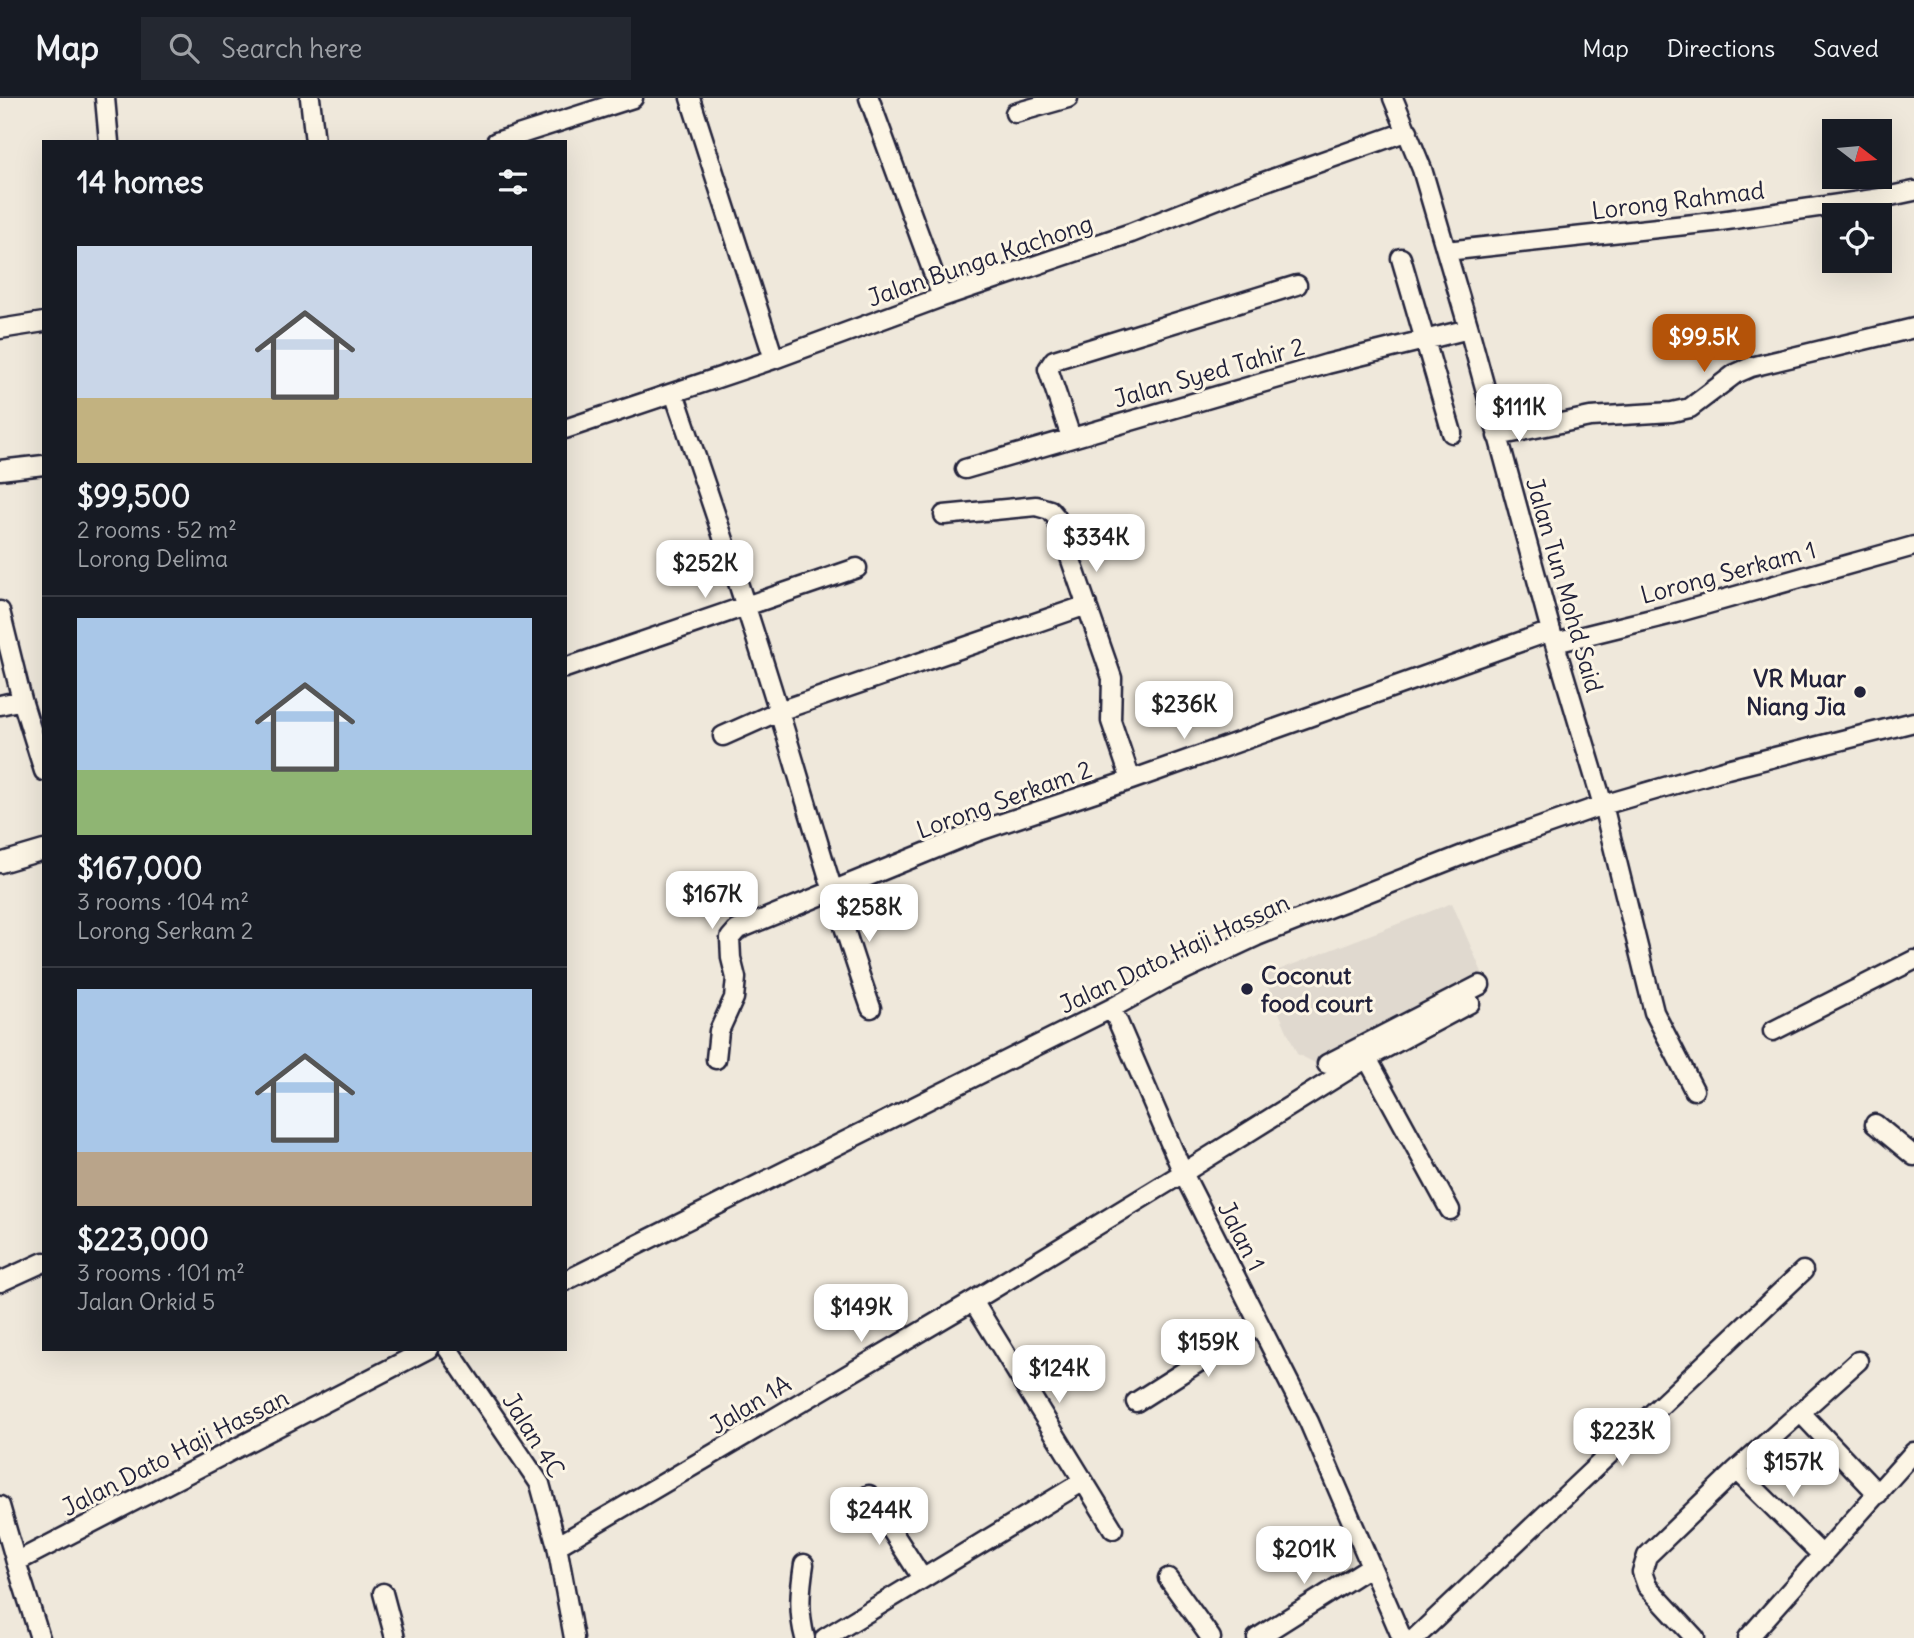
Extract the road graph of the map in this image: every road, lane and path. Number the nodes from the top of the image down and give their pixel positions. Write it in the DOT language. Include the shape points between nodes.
graph roads {
  1 [pos="105,98"];
  2 [pos="310,98"];
  3 [pos="633,98"];
  4 [pos="690,98"];
  5 [pos="869,98"];
  6 [pos="1068,98"];
  7 [pos="1393,98"];
  8 [pos="1015,113"];
  9 [pos="1408,131"];
  10 [pos="109,140"];
  11 [pos="315,140"];
  12 [pos="503,140"];
  13 [pos="1914,191"];
  14 [pos="1446,251"];
  15 [pos="1401,258"];
  16 [pos="1297,285"];
  17 [pos="942,297"];
  18 [pos="42,322"];
  19 [pos="1469,328"];
  20 [pos="1914,328"];
  21 [pos="0,330"];
  22 [pos="1424,338"];
  23 [pos="774,359"];
  24 [pos="674,393"];
  25 [pos="567,428"];
  26 [pos="1452,433"];
  27 [pos="1497,436"];
  28 [pos="1071,437"];
  29 [pos="42,465"];
  30 [pos="965,469"];
  31 [pos="0,470"];
  32 [pos="944,515"];
  33 [pos="1914,546"];
  34 [pos="857,568"];
  35 [pos="1087,605"];
  36 [pos="745,606"];
  37 [pos="0,611"];
  38 [pos="1553,637"];
  39 [pos="567,667"];
  40 [pos="22,700"];
  41 [pos="0,705"];
  42 [pos="779,711"];
  43 [pos="1914,722"];
  44 [pos="723,736"];
  45 [pos="42,765"];
  46 [pos="1131,780"];
  47 [pos="1603,805"];
  48 [pos="42,851"];
  49 [pos="0,863"];
  50 [pos="832,891"];
  51 [pos="1914,960"];
  52 [pos="1480,985"];
  53 [pos="1470,1003"];
  54 [pos="871,1008"];
  55 [pos="1112,1008"];
  56 [pos="1429,1018"];
  57 [pos="1773,1031"];
  58 [pos="1367,1058"];
  59 [pos="716,1059"];
  60 [pos="1327,1064"];
  61 [pos="1694,1090"];
  62 [pos="1875,1124"];
  63 [pos="1914,1156"];
  64 [pos="1183,1173"];
  65 [pos="1450,1210"];
  66 [pos="42,1263"];
  67 [pos="1803,1271"];
  68 [pos="567,1280"];
  69 [pos="0,1282"];
  70 [pos="973,1301"];
  71 [pos="1259,1324"];
  72 [pos="424,1351"];
  73 [pos="449,1351"];
  74 [pos="1858,1361"];
  75 [pos="1136,1402"];
  76 [pos="1801,1413"];
  77 [pos="1914,1452"];
  78 [pos="1737,1470"];
  79 [pos="1083,1482"];
  80 [pos="1878,1494"];
  81 [pos="869,1495"];
  82 [pos="0,1506"];
  83 [pos="1113,1529"];
  84 [pos="3,1530"];
  85 [pos="557,1546"];
  86 [pos="1823,1556"];
  87 [pos="16,1562"];
  88 [pos="804,1564"];
  89 [pos="1371,1566"];
  90 [pos="922,1578"];
  91 [pos="1168,1578"];
  92 [pos="383,1593"];
  93 [pos="40,1638"];
  94 [pos="396,1638"];
  95 [pos="573,1638"];
  96 [pos="805,1638"];
  97 [pos="825,1638"];
  98 [pos="1211,1638"];
  99 [pos="1257,1638"];
  100 [pos="1402,1638"];
  101 [pos="1415,1638"];
  102 [pos="1695,1638"];
  103 [pos="1748,1638"];
  1 -- 10 [label="street"];
  2 -- 11 [label="street"];
  3 -- 12 [label="street"];
  4 -- 23 [label="street"];
  5 -- 17 [label="street"];
  6 -- 8 [label="street"];
  7 -- 9 [label="street, Jalan Tun Mohd Said"];
  9 -- 14 [label="street, Jalan Tun Mohd Said"];
  9 -- 17 [label="street, Jalan Bunga Kachong"];
  13 -- 14 [label="street, Lorong Rahmad" via="1713,222"];
  14 -- 19 [label="street, Jalan Tun Mohd Said"];
  15 -- 22 [label="street"];
  16 -- 28 [label="street" via="1054,360 1048,369"];
  17 -- 23 [label="street, Jalan Bunga Kachong"];
  18 -- 21 [label="street"];
  19 -- 22 [label="street, Jalan Syed Tahir 2"];
  19 -- 27 [label="street, Jalan Tun Mohd Said"];
  20 -- 27 [label="street" via="1751,367 1690,408 1590,417"];
  22 -- 26 [label="street"];
  22 -- 28 [label="street, Jalan Syed Tahir 2"];
  23 -- 24 [label="street, Jalan Bunga Kachong"];
  24 -- 25 [label="street, Jalan Bunga Kachong"];
  24 -- 36 [label="street"];
  27 -- 38 [label="street, Jalan Tun Mohd Said"];
  28 -- 30 [label="street, Jalan Syed Tahir 2"];
  29 -- 31 [label="street"];
  32 -- 35 [label="street" via="1035,506 1050,510"];
  33 -- 38 [label="street, Lorong Serkam 1" via="1672,614"];
  34 -- 36 [label="street"];
  35 -- 42 [label="street"];
  35 -- 46 [label="street" via="1112,677 1111,721"];
  36 -- 39 [label="street"];
  36 -- 42 [label="street"];
  37 -- 40 [label="street"];
  38 -- 46 [label="street, Lorong Serkam 2"];
  38 -- 47 [label="street, Jalan Tun Mohd Said"];
  40 -- 41 [label="street"];
  40 -- 45 [label="street"];
  42 -- 44 [label="street"];
  42 -- 50 [label="street"];
  43 -- 47 [label="street, Jalan Dato Haji Hassan"];
  46 -- 50 [label="street, Lorong Serkam 2" via="975,832"];
  47 -- 55 [label="street, Jalan Dato Haji Hassan" via="1257,936"];
  47 -- 61 [label="street, Jalan Tun Mohd Said" via="1654,1012"];
  48 -- 49 [label="street"];
  50 -- 54 [label="street"];
  50 -- 59 [label="street, Lorong Serkam 2" via="737,930 730,938 734,998 719,1031"];
  51 -- 57 [label="street"];
  52 -- 56 [label="street"];
  53 -- 56 [label="street"];
  55 -- 64 [label="street, Jalan 1"];
  55 -- 68 [label="street, Jalan Dato Haji Hassan"];
  56 -- 58 [label="street, Jalan 1A"];
  56 -- 60 [label="street"];
  58 -- 64 [label="street, Jalan 1A"];
  58 -- 65 [label="street"];
  62 -- 63 [label="street"];
  64 -- 70 [label="street, Jalan 1A"];
  64 -- 71 [label="street, Jalan 1"];
  66 -- 69 [label="street"];
  67 -- 101 [label="street"];
  70 -- 79 [label="street"];
  70 -- 85 [label="street, Jalan 1A"];
  71 -- 75 [label="street"];
  71 -- 89 [label="street, Jalan 1" via="1309,1422"];
  72 -- 87 [label="street, Jalan Dato Haji Hassan"];
  73 -- 85 [label="street, Jalan 4C" via="540,1485"];
  74 -- 76 [label="street"];
  76 -- 78 [label="street"];
  76 -- 80 [label="street"];
  77 -- 80 [label="street"];
  78 -- 86 [label="street"];
  78 -- 102 [label="street" via="1647,1556 1642,1572 1647,1586"];
  79 -- 83 [label="street"];
  79 -- 90 [label="street"];
  80 -- 86 [label="street"];
  81 -- 90 [label="street"];
  82 -- 84 [label="street"];
  84 -- 87 [label="street"];
  85 -- 95 [label="street, Jalan 4C"];
  86 -- 103 [label="street"];
  87 -- 93 [label="street"];
  88 -- 96 [label="street" via="800,1608"];
  89 -- 99 [label="street"];
  89 -- 100 [label="street, Jalan 1"];
  90 -- 97 [label="street"];
  91 -- 98 [label="street"];
  92 -- 94 [label="street"];
}
